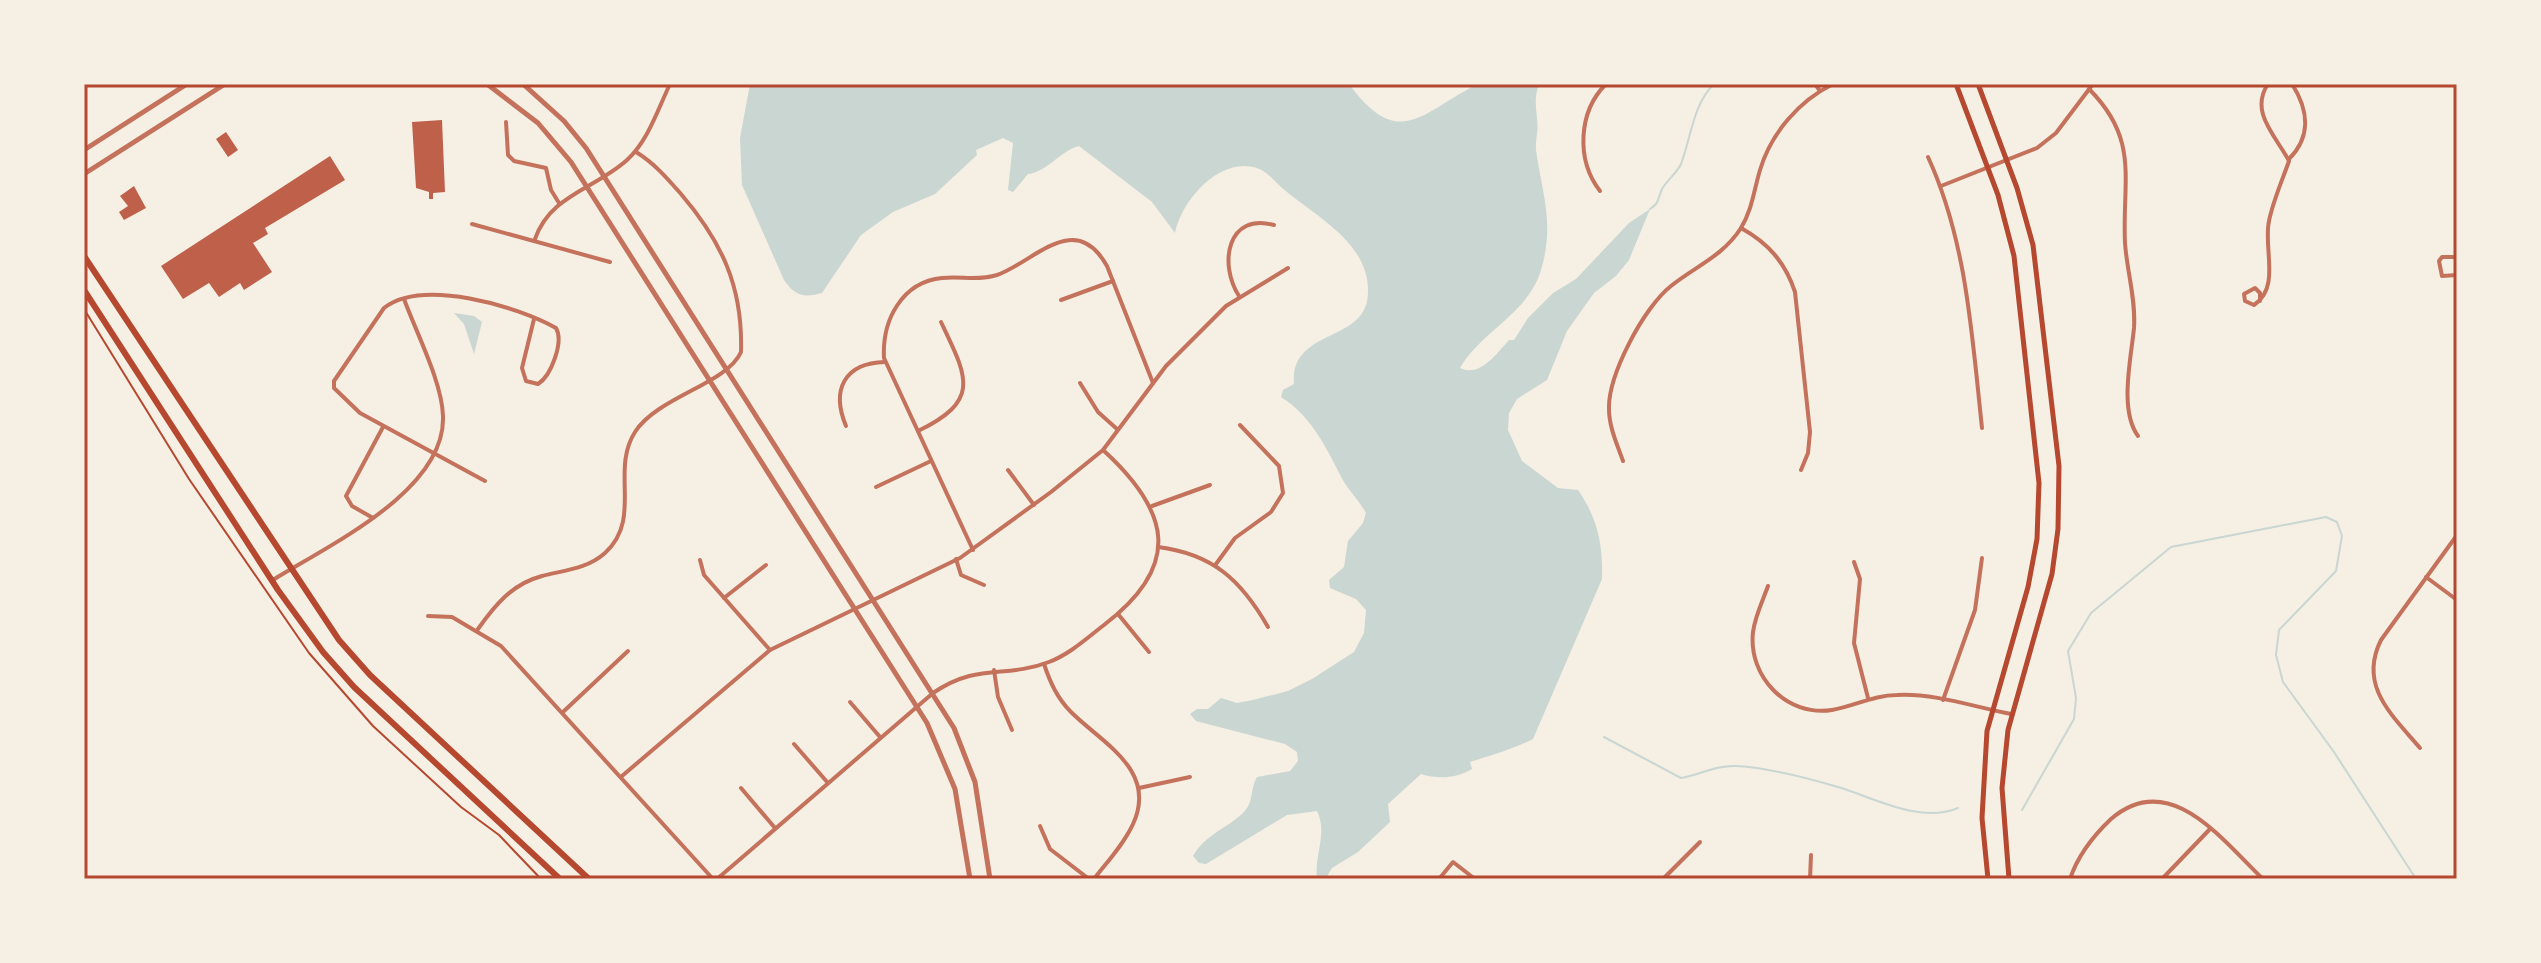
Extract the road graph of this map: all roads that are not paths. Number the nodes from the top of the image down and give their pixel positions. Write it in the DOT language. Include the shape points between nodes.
graph roads {
  1 [pos="187,84"];
  2 [pos="225,84"];
  3 [pos="487,84"];
  4 [pos="523,84"];
  5 [pos="670,84"];
  6 [pos="1606,84"];
  7 [pos="1815,84"];
  8 [pos="1833,84"];
  9 [pos="1956,84"];
  10 [pos="1978,84"];
  11 [pos="2268,84"];
  12 [pos="2292,84"];
  13 [pos="2091,86"];
  14 [pos="1820,91"];
  15 [pos="506,122"];
  16 [pos="84,150"];
  17 [pos="636,152"];
  18 [pos="1928,157"];
  19 [pos="2289,159"];
  20 [pos="2007,161"];
  21 [pos="1988,169"];
  22 [pos="84,174"];
  23 [pos="604,176"];
  24 [pos="587,186"];
  25 [pos="1941,186"];
  26 [pos="1600,191"];
  27 [pos="559,203"];
  28 [pos="472,224"];
  29 [pos="1274,225"];
  30 [pos="1741,228"];
  31 [pos="535,239"];
  32 [pos="84,256"];
  33 [pos="2457,257"];
  34 [pos="610,262"];
  35 [pos="1288,268"];
  36 [pos="2457,275"];
  37 [pos="1113,281"];
  38 [pos="84,290"];
  39 [pos="1239,296"];
  40 [pos="404,299"];
  41 [pos="1061,300"];
  42 [pos="2260,301"];
  43 [pos="534,319"];
  44 [pos="941,322"];
  45 [pos="885,362"];
  46 [pos="726,368"];
  47 [pos="709,379"];
  48 [pos="1080,383"];
  49 [pos="1153,383"];
  50 [pos="1240,425"];
  51 [pos="846,426"];
  52 [pos="383,427"];
  53 [pos="1982,428"];
  54 [pos="1117,429"];
  55 [pos="917,431"];
  56 [pos="2138,436"];
  57 [pos="1103,450"];
  58 [pos="434,454"];
  59 [pos="931,461"];
  60 [pos="1623,461"];
  61 [pos="1008,470"];
  62 [pos="1801,470"];
  63 [pos="485,481"];
  64 [pos="1210,485"];
  65 [pos="876,487"];
  66 [pos="1034,505"];
  67 [pos="1151,506"];
  68 [pos="373,518"];
  69 [pos="2457,535"];
  70 [pos="1158,547"];
  71 [pos="973,550"];
  72 [pos="1982,558"];
  73 [pos="956,559"];
  74 [pos="700,560"];
  75 [pos="1854,562"];
  76 [pos="1216,564"];
  77 [pos="766,565"];
  78 [pos="290,570"];
  79 [pos="2426,577"];
  80 [pos="272,581"];
  81 [pos="984,585"];
  82 [pos="1768,586"];
  83 [pos="724,598"];
  84 [pos="872,598"];
  85 [pos="2457,600"];
  86 [pos="854,607"];
  87 [pos="1118,614"];
  88 [pos="428,616"];
  89 [pos="1268,627"];
  90 [pos="478,629"];
  91 [pos="770,650"];
  92 [pos="628,651"];
  93 [pos="1149,652"];
  94 [pos="1044,664"];
  95 [pos="994,670"];
  96 [pos="933,693"];
  97 [pos="1868,698"];
  98 [pos="1943,700"];
  99 [pos="850,702"];
  100 [pos="916,705"];
  101 [pos="1991,710"];
  102 [pos="563,712"];
  103 [pos="2011,714"];
  104 [pos="1012,730"];
  105 [pos="880,737"];
  106 [pos="794,744"];
  107 [pos="2420,748"];
  108 [pos="622,776"];
  109 [pos="1190,777"];
  110 [pos="828,783"];
  111 [pos="741,788"];
  112 [pos="1139,788"];
  113 [pos="495,792"];
  114 [pos="481,805"];
  115 [pos="1040,826"];
  116 [pos="775,828"];
  117 [pos="2210,829"];
  118 [pos="1700,842"];
  119 [pos="1811,855"];
  120 [pos="560,879"];
  121 [pos="589,879"];
  122 [pos="715,879"];
  123 [pos="970,879"];
  124 [pos="990,879"];
  125 [pos="1091,879"];
  126 [pos="1439,879"];
  127 [pos="1475,879"];
  128 [pos="1663,879"];
  129 [pos="1810,879"];
  130 [pos="1988,879"];
  131 [pos="2009,879"];
  132 [pos="2070,879"];
  133 [pos="2162,879"];
  134 [pos="2263,879"];
  1 -- 16 [label="street"];
  2 -- 22 [label="street"];
  3 -- 24 [label="street" via="546,131"];
  4 -- 23 [label="street" via="564,121"];
  5 -- 17 [label="street"];
  6 -- 26 [label="street" via="1593,99 1584,124 1590,179"];
  7 -- 14 [label="street"];
  8 -- 14 [label="street"];
  9 -- 21 [label="main road"];
  10 -- 20 [label="main road"];
  11 -- 19 [label="street" via="2261,95 2261,113"];
  12 -- 19 [label="street" via="2305,104 2307,119"];
  13 -- 20 [label="street" via="2047,141"];
  13 -- 56 [label="street" via="2113,117 2126,156 2125,243 2134,312 2129,414"];
  14 -- 30 [label="street" via="1797,110 1770,146"];
  15 -- 27 [label="street" via="508,155 546,168"];
  17 -- 23 [label="street"];
  17 -- 46 [label="street" via="692,207 726,258 742,336 740,356"];
  18 -- 25 [label="street"];
  19 -- 42 [label="street" via="2269,219 2269,276"];
  20 -- 21 [label="street"];
  20 -- 103 [label="main road" via="2038,272 2059,504 2044,608"];
  21 -- 25 [label="street"];
  21 -- 101 [label="main road" via="2018,279 2039,483 2028,587"];
  23 -- 24 [label="street"];
  23 -- 46 [label="street"];
  24 -- 27 [label="street"];
  24 -- 47 [label="street"];
  25 -- 53 [label="street" via="1962,264"];
  27 -- 31 [label="street"];
  28 -- 31 [label="street"];
  29 -- 39 [label="street" via="1255,224 1231,243 1226,267"];
  30 -- 60 [label="street" via="1719,254 1656,300 1615,375 1609,417"];
  30 -- 62 [label="street" via="1773,251 1795,292 1810,432"];
  31 -- 34 [label="street"];
  32 -- 78 [label="highway"];
  33 -- 36 [label="street" via="2439,261 2442,276"];
  35 -- 39 [label="street"];
  37 -- 41 [label="street"];
  37 -- 45 [label="street" via="1099,254 1069,240 1044,246 996,275 924,283 902,298 890,316"];
  37 -- 49 [label="street"];
  38 -- 80 [label="highway"];
  39 -- 49 [label="street"];
  40 -- 43 [label="street" via="446,295"];
  40 -- 52 [label="street" via="384,308 333,384 349,405"];
  40 -- 58 [label="street" via="442,405 441,436"];
  42 -- 42 [label="street" via="2248,304 2246,291 2258,290"];
  43 -- 43 [label="street" via="556,328 560,340 546,377 533,384 522,368"];
  44 -- 55 [label="street" via="963,369 964,393 948,415"];
  45 -- 51 [label="street" via="860,366 845,380 838,398"];
  45 -- 55 [label="street"];
  46 -- 47 [label="street"];
  46 -- 84 [label="street"];
  47 -- 86 [label="street"];
  47 -- 90 [label="street" via="654,412 633,435 624,463 626,517 612,545 581,568 513,589"];
  48 -- 54 [label="street" via="1098,412"];
  49 -- 54 [label="street"];
  50 -- 76 [label="street" via="1279,466 1283,493 1271,512 1235,538"];
  52 -- 58 [label="street"];
  52 -- 68 [label="street" via="346,496"];
  54 -- 57 [label="street"];
  55 -- 59 [label="street"];
  57 -- 66 [label="street"];
  57 -- 67 [label="street" via="1138,482"];
  58 -- 63 [label="street"];
  58 -- 68 [label="street" via="410,487"];
  59 -- 65 [label="street"];
  59 -- 71 [label="street"];
  61 -- 66 [label="street"];
  64 -- 67 [label="street"];
  66 -- 71 [label="street"];
  67 -- 70 [label="street"];
  68 -- 78 [label="street"];
  69 -- 79 [label="street"];
  70 -- 76 [label="street"];
  70 -- 87 [label="street" via="1143,588"];
  71 -- 73 [label="street"];
  72 -- 98 [label="street" via="1975,610"];
  73 -- 81 [label="street" via="961,575"];
  73 -- 84 [label="street"];
  74 -- 83 [label="street" via="704,575"];
  75 -- 97 [label="street" via="1860,579 1854,643"];
  76 -- 89 [label="street" via="1243,588"];
  77 -- 83 [label="street"];
  78 -- 80 [label="street"];
  78 -- 113 [label="highway" via="370,675"];
  79 -- 85 [label="street"];
  79 -- 107 [label="street" via="2381,640 2373,666 2380,701"];
  80 -- 114 [label="highway" via="354,687"];
  82 -- 97 [label="street" via="1753,641 1758,668 1769,686 1784,700 1811,710 1832,710"];
  83 -- 91 [label="street"];
  84 -- 86 [label="street"];
  84 -- 96 [label="street"];
  86 -- 91 [label="street"];
  86 -- 100 [label="street"];
  87 -- 93 [label="street"];
  87 -- 94 [label="street"];
  88 -- 90 [label="street" via="452,617"];
  90 -- 102 [label="street"];
  91 -- 108 [label="street"];
  92 -- 102 [label="street"];
  94 -- 95 [label="street"];
  94 -- 112 [label="street" via="1060,698 1125,759"];
  95 -- 96 [label="street" via="965,675"];
  95 -- 104 [label="street"];
  96 -- 100 [label="street"];
  96 -- 124 [label="street" via="972,772"];
  97 -- 98 [label="street" via="1909,694"];
  98 -- 101 [label="street"];
  99 -- 105 [label="street"];
  100 -- 105 [label="street"];
  100 -- 123 [label="street" via="951,774"];
  101 -- 103 [label="street"];
  101 -- 130 [label="main road" via="1982,788"];
  102 -- 108 [label="street"];
  103 -- 131 [label="main road" via="2002,788"];
  105 -- 110 [label="street"];
  106 -- 110 [label="street"];
  108 -- 122 [label="street"];
  109 -- 112 [label="street"];
  110 -- 116 [label="street"];
  111 -- 116 [label="street"];
  112 -- 125 [label="street" via="1132,826"];
  113 -- 114 [label="highway"];
  113 -- 121 [label="highway"];
  114 -- 120 [label="highway"];
  115 -- 125 [label="street" via="1050,849"];
  116 -- 122 [label="street"];
  117 -- 132 [label="street" via="2178,805 2151,801 2130,806 2091,841"];
  117 -- 133 [label="street"];
  117 -- 134 [label="street"];
  118 -- 128 [label="street"];
  119 -- 129 [label="street"];
  126 -- 127 [label="street" via="1453,862"];
}
